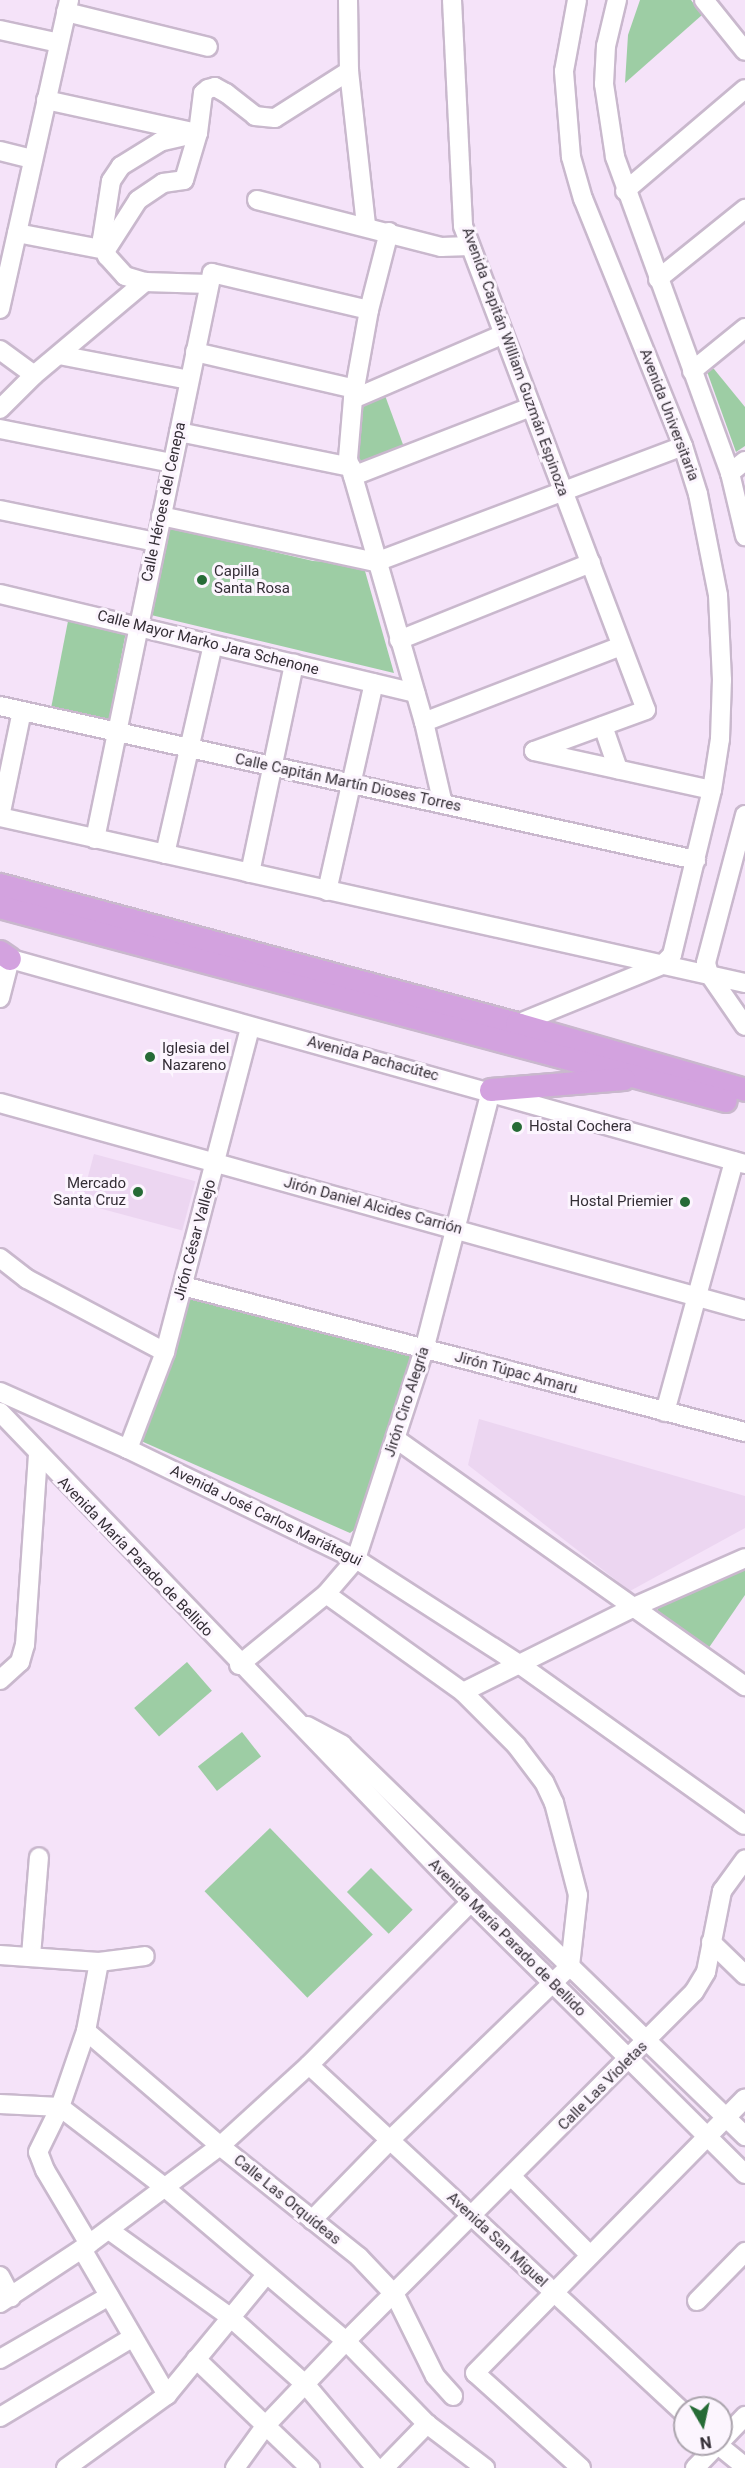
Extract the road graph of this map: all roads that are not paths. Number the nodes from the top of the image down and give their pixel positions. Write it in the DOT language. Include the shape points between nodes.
graph roads {
  1 [pos="348,0"];
  2 [pos="452,0"];
  3 [pos="577,0"];
  4 [pos="617,0"];
  5 [pos="704,0"];
  6 [pos="67,6"];
  7 [pos="0,30"];
  8 [pos="59,43"];
  9 [pos="208,47"];
  10 [pos="745,51"];
  11 [pos="350,70"];
  12 [pos="745,89"];
  13 [pos="46,100"];
  14 [pos="198,133"];
  15 [pos="0,152"];
  16 [pos="33,159"];
  17 [pos="625,191"];
  18 [pos="257,200"];
  19 [pos="745,208"];
  20 [pos="366,226"];
  21 [pos="17,232"];
  22 [pos="389,232"];
  23 [pos="470,246"];
  24 [pos="106,250"];
  25 [pos="6,257"];
  26 [pos="210,279"];
  27 [pos="658,279"];
  28 [pos="145,282"];
  29 [pos="0,309"];
  30 [pos="369,309"];
  31 [pos="745,328"];
  32 [pos="504,334"];
  33 [pos="0,350"];
  34 [pos="195,352"];
  35 [pos="59,355"];
  36 [pos="692,371"];
  37 [pos="34,375"];
  38 [pos="189,380"];
  39 [pos="354,394"];
  40 [pos="531,407"];
  41 [pos="0,409"];
  42 [pos="0,429"];
  43 [pos="179,432"];
  44 [pos="683,446"];
  45 [pos="745,461"];
  46 [pos="172,463"];
  47 [pos="352,472"];
  48 [pos="730,473"];
  49 [pos="563,491"];
  50 [pos="0,510"];
  51 [pos="161,516"];
  52 [pos="745,536"];
  53 [pos="156,542"];
  54 [pos="376,562"];
  55 [pos="591,564"];
  56 [pos="0,594"];
  57 [pos="139,627"];
  58 [pos="399,640"];
  59 [pos="213,645"];
  60 [pos="621,646"];
  61 [pos="294,664"];
  62 [pos="374,683"];
  63 [pos="415,693"];
  64 [pos="0,706"];
  65 [pos="22,711"];
  66 [pos="424,722"];
  67 [pos="603,726"];
  68 [pos="117,732"];
  69 [pos="190,748"];
  70 [pos="273,766"];
  71 [pos="618,769"];
  72 [pos="351,784"];
  73 [pos="712,790"];
  74 [pos="443,804"];
  75 [pos="745,815"];
  76 [pos="0,817"];
  77 [pos="95,839"];
  78 [pos="165,854"];
  79 [pos="696,860"];
  80 [pos="250,873"];
  81 [pos="0,885"];
  82 [pos="327,891"];
  83 [pos="0,907"];
  84 [pos="4,956"];
  85 [pos="662,965"];
  86 [pos="709,974"];
  87 [pos="745,983"];
  88 [pos="0,998"];
  89 [pos="517,1024"];
  90 [pos="745,1026"];
  91 [pos="250,1027"];
  92 [pos="641,1077"];
  93 [pos="490,1090"];
  94 [pos="745,1090"];
  95 [pos="0,1103"];
  96 [pos="745,1106"];
  97 [pos="740,1162"];
  98 [pos="215,1163"];
  99 [pos="456,1230"];
  100 [pos="0,1258"];
  101 [pos="183,1286"];
  102 [pos="697,1297"];
  103 [pos="745,1310"];
  104 [pos="424,1350"];
  105 [pos="165,1352"];
  106 [pos="0,1392"];
  107 [pos="0,1412"];
  108 [pos="665,1412"];
  109 [pos="745,1432"];
  110 [pos="396,1439"];
  111 [pos="128,1449"];
  112 [pos="38,1456"];
  113 [pos="745,1558"];
  114 [pos="356,1559"];
  115 [pos="326,1594"];
  116 [pos="634,1607"];
  117 [pos="519,1664"];
  118 [pos="239,1665"];
  119 [pos="0,1680"];
  120 [pos="745,1686"];
  121 [pos="463,1692"];
  122 [pos="273,1699"];
  123 [pos="745,1825"];
  124 [pos="39,1857"];
  125 [pos="745,1859"];
  126 [pos="471,1902"];
  127 [pos="711,1942"];
  128 [pos="0,1955"];
  129 [pos="31,1956"];
  130 [pos="145,1956"];
  131 [pos="99,1962"];
  132 [pos="570,1966"];
  133 [pos="745,1975"];
  134 [pos="552,1985"];
  135 [pos="86,2031"];
  136 [pos="647,2041"];
  137 [pos="628,2060"];
  138 [pos="309,2065"];
  139 [pos="745,2098"];
  140 [pos="0,2104"];
  141 [pos="60,2107"];
  142 [pos="726,2117"];
  143 [pos="745,2136"];
  144 [pos="707,2137"];
  145 [pos="390,2140"];
  146 [pos="220,2146"];
  147 [pos="745,2174"];
  148 [pos="512,2177"];
  149 [pos="163,2186"];
  150 [pos="473,2217"];
  151 [pos="312,2220"];
  152 [pos="109,2230"];
  153 [pos="85,2247"];
  154 [pos="745,2252"];
  155 [pos="590,2255"];
  156 [pos="266,2275"];
  157 [pos="0,2276"];
  158 [pos="553,2292"];
  159 [pos="109,2295"];
  160 [pos="395,2295"];
  161 [pos="5,2300"];
  162 [pos="697,2301"];
  163 [pos="230,2316"];
  164 [pos="133,2337"];
  165 [pos="346,2341"];
  166 [pos="196,2359"];
  167 [pos="0,2360"];
  168 [pos="306,2385"];
  169 [pos="167,2395"];
  170 [pos="453,2396"];
  171 [pos="673,2403"];
  172 [pos="745,2416"];
  173 [pos="0,2417"];
  174 [pos="427,2424"];
  175 [pos="266,2426"];
  176 [pos="733,2428"];
  177 [pos="707,2456"];
  178 [pos="733,2456"];
  179 [pos="78,2465"];
  180 [pos="235,2468"];
  181 [pos="310,2468"];
  182 [pos="376,2468"];
  183 [pos="384,2468"];
  184 [pos="485,2468"];
  185 [pos="581,2468"];
  186 [pos="695,2468"];
  187 [pos="745,2468"];
  1 -- 11 [label="street"];
  2 -- 23 [label="street, Avenida Capitán William Guzmán Espinoza" via="459,198"];
  3 -- 44 [label="street, Avenida Universitaria" via="564,71 571,157 583,199"];
  4 -- 17 [label="street" via="606,46 604,84 607,122"];
  5 -- 10 [label="street"];
  6 -- 8 [label="street"];
  6 -- 9 [label="street"];
  7 -- 8 [label="street"];
  8 -- 13 [label="street"];
  11 -- 14 [label="street" via="275,118 255,116 226,93 214,87 208,89 203,93"];
  11 -- 20 [label="street"];
  12 -- 17 [label="street"];
  13 -- 14 [label="street"];
  13 -- 16 [label="street"];
  14 -- 24 [label="street" via="184,180 163,183 138,200"];
  14 -- 24 [label="street" via="160,142 121,166 111,181 104,211 102,239"];
  15 -- 16 [label="street"];
  16 -- 21 [label="street"];
  17 -- 27 [label="street"];
  18 -- 20 [label="street"];
  19 -- 27 [label="street"];
  20 -- 22 [label="street"];
  21 -- 24 [label="street"];
  21 -- 25 [label="street"];
  22 -- 23 [label="street" via="441,247"];
  22 -- 30 [label="street"];
  23 -- 32 [label="street, Avenida Capitán William Guzmán Espinoza"];
  24 -- 28 [label="street" via="125,276"];
  25 -- 29 [label="street"];
  26 -- 28 [label="street"];
  26 -- 30 [label="street"];
  26 -- 34 [label="street, Calle Héroes del Cenepa"];
  27 -- 36 [label="street"];
  28 -- 35 [label="street"];
  30 -- 39 [label="street"];
  31 -- 36 [label="street"];
  32 -- 39 [label="street"];
  32 -- 40 [label="street, Avenida Capitán William Guzmán Espinoza"];
  33 -- 37 [label="street"];
  34 -- 38 [label="street, Calle Héroes del Cenepa"];
  34 -- 39 [label="street"];
  35 -- 37 [label="street"];
  35 -- 38 [label="street"];
  36 -- 48 [label="street"];
  37 -- 41 [label="street"];
  38 -- 43 [label="street, Calle Héroes del Cenepa"];
  39 -- 47 [label="street" via="347,444"];
  40 -- 47 [label="street"];
  40 -- 49 [label="street, Avenida Capitán William Guzmán Espinoza"];
  42 -- 46 [label="street"];
  43 -- 46 [label="street, Calle Héroes del Cenepa"];
  43 -- 47 [label="street"];
  44 -- 49 [label="street"];
  44 -- 73 [label="street, Avenida Universitaria" via="711,548 721,634 720,739"];
  45 -- 48 [label="street"];
  46 -- 51 [label="street, Calle Héroes del Cenepa"];
  47 -- 54 [label="street"];
  48 -- 52 [label="street"];
  49 -- 54 [label="street"];
  49 -- 55 [label="street, Avenida Capitán William Guzmán Espinoza"];
  50 -- 53 [label="street"];
  51 -- 53 [label="street, Calle Héroes del Cenepa"];
  51 -- 54 [label="street"];
  53 -- 57 [label="street, Calle Héroes del Cenepa"];
  54 -- 58 [label="street"];
  55 -- 58 [label="street"];
  55 -- 60 [label="street, Avenida Capitán William Guzmán Espinoza"];
  56 -- 57 [label="street, Calle Mayor Marko Jara Schenone"];
  57 -- 59 [label="street, Calle Mayor Marko Jara Schenone"];
  57 -- 68 [label="street, Calle Héroes del Cenepa"];
  58 -- 63 [label="street"];
  59 -- 61 [label="street, Calle Mayor Marko Jara Schenone"];
  59 -- 69 [label="street"];
  60 -- 66 [label="street"];
  60 -- 67 [label="street, Avenida Capitán William Guzmán Espinoza" via="646,710"];
  61 -- 62 [label="street, Calle Mayor Marko Jara Schenone"];
  61 -- 70 [label="street"];
  62 -- 63 [label="street, Calle Mayor Marko Jara Schenone"];
  62 -- 72 [label="street"];
  63 -- 66 [label="street"];
  64 -- 65 [label="street, Calle Capitán Martín Dioses Torres"];
  65 -- 68 [label="street, Calle Capitán Martín Dioses Torres"];
  65 -- 76 [label="street"];
  66 -- 74 [label="street"];
  67 -- 71 [label="street"];
  67 -- 71 [label="street" via="534,751"];
  68 -- 69 [label="street, Calle Capitán Martín Dioses Torres"];
  68 -- 77 [label="street, Calle Héroes del Cenepa"];
  69 -- 70 [label="street, Calle Capitán Martín Dioses Torres"];
  69 -- 78 [label="street"];
  70 -- 72 [label="street, Calle Capitán Martín Dioses Torres"];
  70 -- 80 [label="street"];
  71 -- 73 [label="street"];
  72 -- 74 [label="street, Calle Capitán Martín Dioses Torres"];
  72 -- 82 [label="street"];
  73 -- 79 [label="street, Avenida Universitaria"];
  74 -- 79 [label="street, Calle Capitán Martín Dioses Torres"];
  75 -- 86 [label="street" via="706,963"];
  76 -- 77 [label="street"];
  77 -- 78 [label="street"];
  78 -- 80 [label="street"];
  79 -- 85 [label="street, Avenida Universitaria" via="672,955"];
  80 -- 82 [label="street"];
  81 -- 89 [label="main road"];
  82 -- 85 [label="street"];
  83 -- 92 [label="main road"];
  84 -- 88 [label="street"];
  84 -- 91 [label="street, Avenida Pachacútec"];
  85 -- 86 [label="street"];
  85 -- 89 [label="street"];
  86 -- 87 [label="street"];
  86 -- 90 [label="street"];
  89 -- 94 [label="main road"];
  91 -- 93 [label="street, Avenida Pachacútec"];
  91 -- 98 [label="street, Jirón César Vallejo"];
  92 -- 93 [label="main road"];
  92 -- 96 [label="main road"];
  93 -- 97 [label="street, Avenida Pachacútec"];
  93 -- 99 [label="street, Jirón Ciro Alegría"];
  95 -- 98 [label="street, Jirón Daniel Alcides Carrión"];
  97 -- 102 [label="street"];
  98 -- 99 [label="street, Jirón Daniel Alcides Carrión"];
  98 -- 101 [label="street, Jirón César Vallejo"];
  99 -- 102 [label="street, Jirón Daniel Alcides Carrión"];
  99 -- 104 [label="street, Jirón Ciro Alegría"];
  100 -- 105 [label="street" via="27,1279"];
  101 -- 104 [label="street, Jirón Túpac Amaru"];
  101 -- 105 [label="street, Jirón César Vallejo"];
  102 -- 103 [label="street, Jirón Daniel Alcides Carrión"];
  102 -- 108 [label="street"];
  104 -- 108 [label="street, Jirón Túpac Amaru"];
  104 -- 110 [label="street, Jirón Ciro Alegría"];
  105 -- 111 [label="street, Jirón César Vallejo"];
  106 -- 111 [label="street, Avenida José Carlos Mariátegui"];
  107 -- 112 [label="street, Avenida María Parado de Bellido"];
  108 -- 109 [label="street, Jirón Túpac Amaru"];
  110 -- 114 [label="street, Jirón Ciro Alegría"];
  110 -- 116 [label="street"];
  111 -- 114 [label="street, Avenida José Carlos Mariátegui"];
  112 -- 118 [label="street, Avenida María Parado de Bellido"];
  112 -- 119 [label="street" via="25,1645 20,1662"];
  113 -- 116 [label="street"];
  114 -- 115 [label="street, Jirón Ciro Alegría"];
  114 -- 117 [label="street, Avenida José Carlos Mariátegui"];
  115 -- 118 [label="street, Jirón Ciro Alegría"];
  115 -- 121 [label="street"];
  116 -- 117 [label="street"];
  116 -- 120 [label="street"];
  117 -- 121 [label="street"];
  117 -- 123 [label="street, Avenida José Carlos Mariátegui"];
  118 -- 122 [label="street, Avenida María Parado de Bellido"];
  121 -- 132 [label="street" via="516,1745 544,1782 578,1895"];
  122 -- 126 [label="street, Avenida María Parado de Bellido"];
  122 -- 132 [label="street, Avenida María Parado de Bellido" via="305,1725 342,1745"];
  124 -- 129 [label="street"];
  125 -- 127 [label="street, Calle Las Violetas" via="722,1891"];
  126 -- 134 [label="street, Avenida María Parado de Bellido"];
  126 -- 138 [label="street"];
  127 -- 133 [label="street"];
  127 -- 136 [label="street, Calle Las Violetas" via="706,1972 694,1992"];
  128 -- 129 [label="street"];
  129 -- 131 [label="street"];
  130 -- 131 [label="street"];
  131 -- 135 [label="street"];
  132 -- 134 [label="street"];
  132 -- 136 [label="street, Avenida María Parado de Bellido"];
  134 -- 137 [label="street, Avenida María Parado de Bellido"];
  134 -- 145 [label="street"];
  135 -- 141 [label="street"];
  135 -- 146 [label="street, Calle Las Orquídeas"];
  136 -- 137 [label="street, Calle Las Violetas"];
  136 -- 142 [label="street, Avenida María Parado de Bellido"];
  137 -- 144 [label="street, Avenida María Parado de Bellido"];
  137 -- 148 [label="street, Calle Las Violetas"];
  138 -- 145 [label="street, Avenida San Miguel"];
  138 -- 146 [label="street"];
  139 -- 142 [label="street"];
  140 -- 141 [label="street"];
  141 -- 149 [label="street"];
  141 -- 153 [label="street" via="38,2152"];
  142 -- 143 [label="street, Avenida María Parado de Bellido"];
  142 -- 144 [label="street"];
  144 -- 147 [label="street, Avenida María Parado de Bellido"];
  144 -- 155 [label="street"];
  145 -- 150 [label="street, Avenida San Miguel"];
  145 -- 151 [label="street"];
  146 -- 149 [label="street"];
  146 -- 151 [label="street, Calle Las Orquídeas"];
  148 -- 150 [label="street, Calle Las Violetas"];
  148 -- 155 [label="street"];
  149 -- 152 [label="street"];
  149 -- 156 [label="street"];
  150 -- 158 [label="street, Avenida San Miguel"];
  150 -- 160 [label="street, Calle Las Violetas"];
  151 -- 160 [label="street, Calle Las Orquídeas" via="359,2257"];
  152 -- 153 [label="street"];
  152 -- 163 [label="street"];
  153 -- 159 [label="street"];
  153 -- 161 [label="street"];
  154 -- 162 [label="street"];
  155 -- 158 [label="street"];
  156 -- 163 [label="street"];
  156 -- 165 [label="street"];
  157 -- 161 [label="street"];
  158 -- 171 [label="street, Avenida San Miguel"];
  158 -- 185 [label="street" via="475,2373"];
  159 -- 164 [label="street"];
  159 -- 167 [label="street"];
  160 -- 165 [label="street, Calle Las Violetas"];
  160 -- 170 [label="street, Calle Las Orquídeas" via="435,2376"];
  163 -- 166 [label="street"];
  163 -- 168 [label="street"];
  164 -- 169 [label="street"];
  164 -- 173 [label="street"];
  165 -- 168 [label="street, Calle Las Violetas"];
  165 -- 174 [label="street"];
  166 -- 169 [label="street"];
  166 -- 175 [label="street"];
  168 -- 175 [label="street, Calle Las Violetas"];
  168 -- 182 [label="street"];
  169 -- 179 [label="street"];
  172 -- 176 [label="street"];
  174 -- 183 [label="street"];
  174 -- 184 [label="street"];
  175 -- 180 [label="street, Calle Las Violetas"];
  175 -- 181 [label="street"];
  177 -- 186 [label="street"];
  178 -- 187 [label="street"];
}
